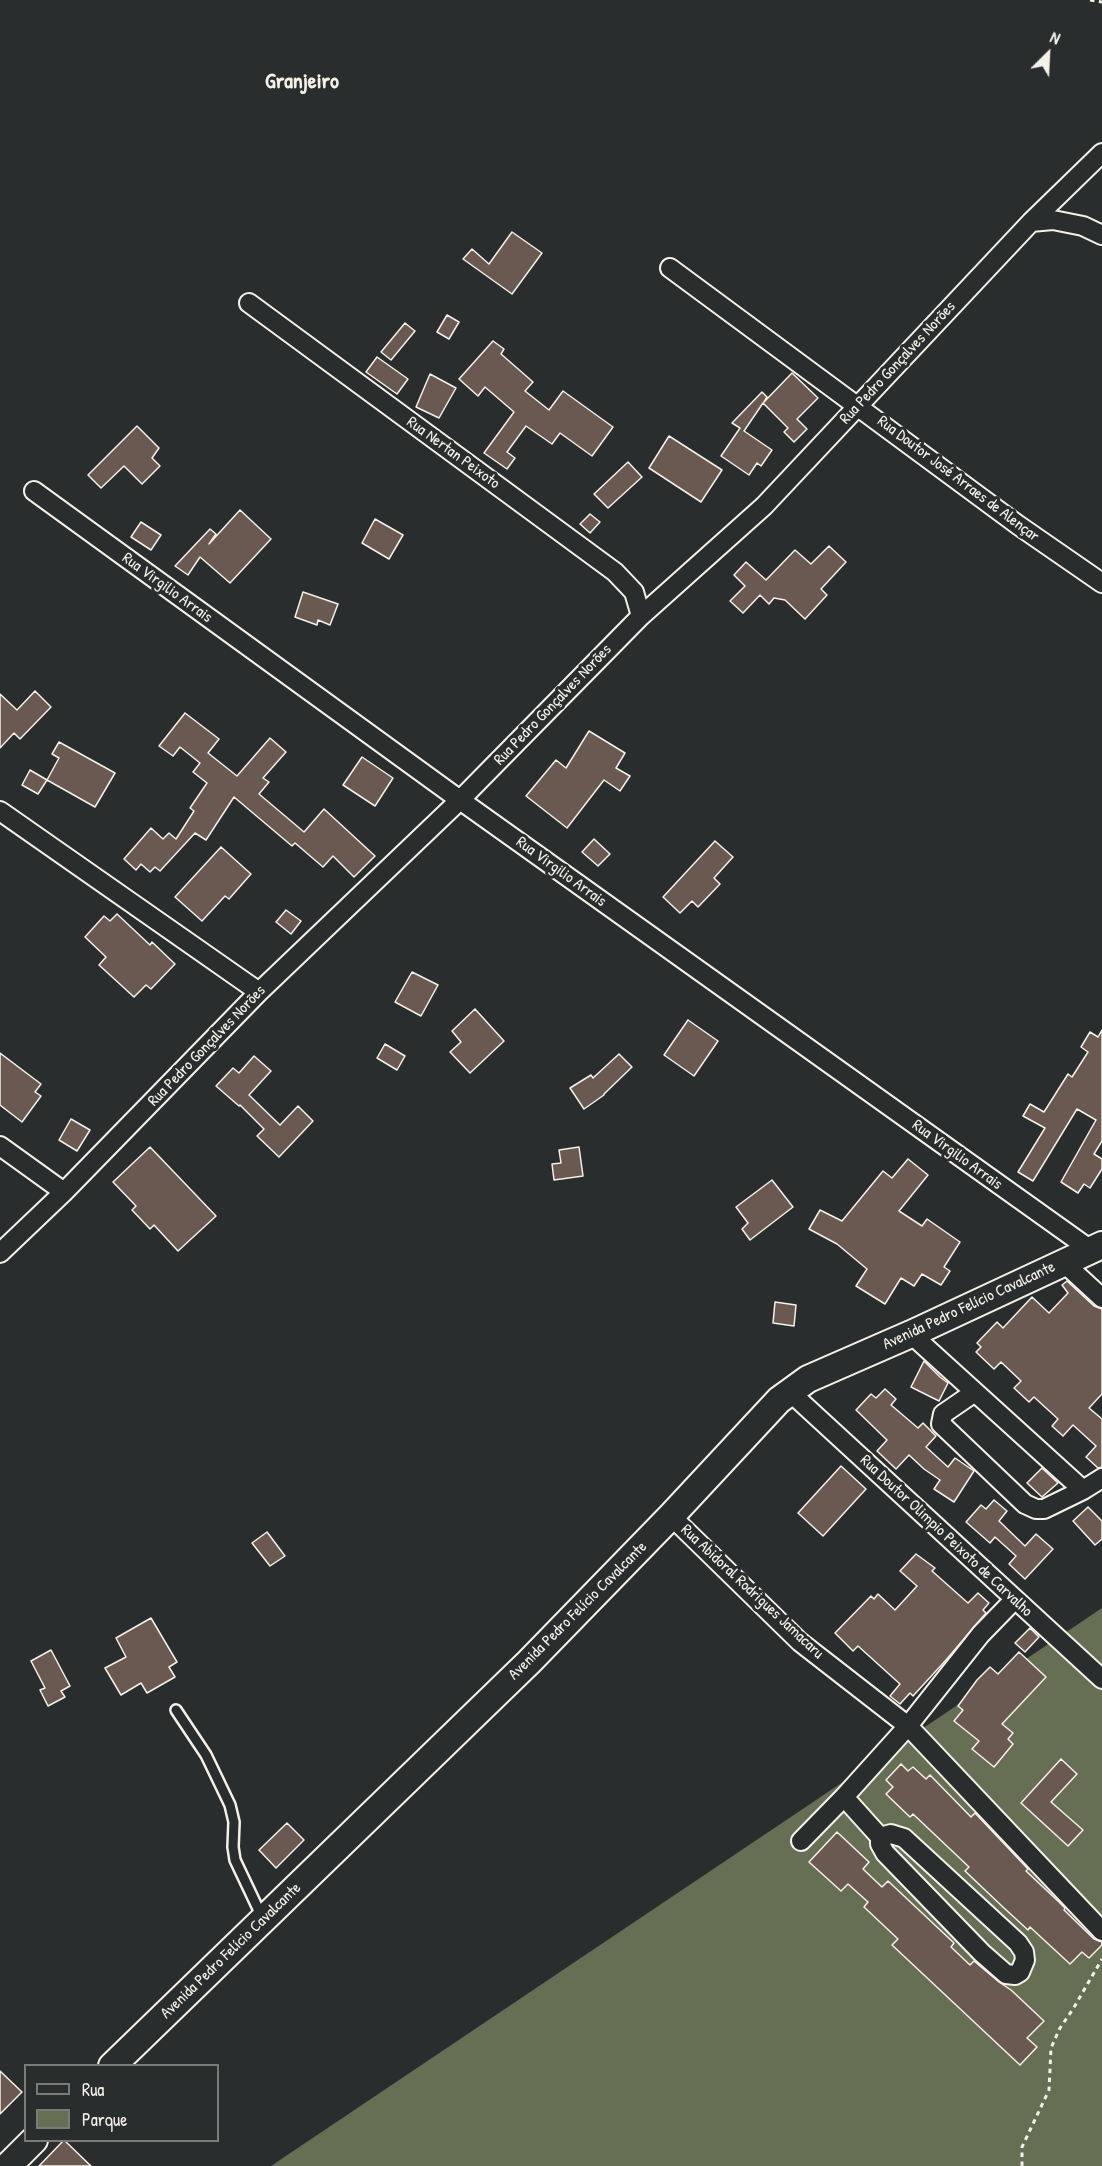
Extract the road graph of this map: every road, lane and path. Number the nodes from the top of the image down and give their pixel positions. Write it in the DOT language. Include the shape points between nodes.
graph roads {
  1 [pos="1090,0"];
  2 [pos="1102,2"];
  3 [pos="1102,153"];
  4 [pos="1031,222"];
  5 [pos="1102,235"];
  6 [pos="670,268"];
  7 [pos="249,303"];
  8 [pos="858,405"];
  9 [pos="34,491"];
  10 [pos="1102,583"];
  11 [pos="641,616"];
  12 [pos="460,800"];
  13 [pos="0,811"];
  14 [pos="259,992"];
  15 [pos="0,1146"];
  16 [pos="64,1192"];
  17 [pos="1096,1248"];
  18 [pos="0,1253"];
  19 [pos="1063,1262"];
  20 [pos="1102,1298"];
  21 [pos="911,1334"];
  22 [pos="790,1392"];
  23 [pos="975,1392"];
  24 [pos="1102,1478"];
  25 [pos="1083,1490"];
  26 [pos="671,1516"];
  27 [pos="1015,1599"];
  28 [pos="1102,1680"];
  29 [pos="176,1710"];
  30 [pos="908,1726"];
  31 [pos="844,1797"];
  32 [pos="880,1837"];
  33 [pos="801,1841"];
  34 [pos="264,1919"];
  35 [pos="1102,1931"];
  36 [pos="1102,1959"];
  37 [pos="114,2064"];
  38 [pos="32,2142"];
  39 [pos="8,2166"];
  40 [pos="1022,2166"];
  1 -- 2 [label="path"];
  3 -- 4 [label="street, Rua Pedro Gonçalves Norões"];
  4 -- 5 [label="street" via="1053,220 1083,226"];
  4 -- 8 [label="street, Rua Pedro Gonçalves Norões"];
  6 -- 8 [label="street, Rua Doutor José Arraes de Alençar"];
  7 -- 11 [label="street, Rua Nertan Peixoto" via="615,572 634,591"];
  8 -- 10 [label="street, Rua Doutor José Arraes de Alençar"];
  8 -- 11 [label="street, Rua Pedro Gonçalves Norões" via="764,506"];
  9 -- 12 [label="street, Rua Virgilio Arrais"];
  11 -- 12 [label="street, Rua Pedro Gonçalves Norões"];
  12 -- 14 [label="street, Rua Pedro Gonçalves Norões"];
  12 -- 17 [label="street, Rua Virgilio Arrais"];
  13 -- 14 [label="street"];
  14 -- 16 [label="street, Rua Pedro Gonçalves Norões"];
  15 -- 16 [label="street"];
  16 -- 18 [label="street, Rua Pedro Gonçalves Norões"];
  17 -- 19 [label="street, Avenida Pedro Felício Cavalcante"];
  19 -- 20 [label="street"];
  19 -- 21 [label="street, Avenida Pedro Felício Cavalcante"];
  21 -- 22 [label="street, Avenida Pedro Felício Cavalcante" via="808,1379"];
  21 -- 23 [label="street"];
  22 -- 26 [label="street, Avenida Pedro Felício Cavalcante" via="778,1400"];
  22 -- 27 [label="street, Rua Doutor Olimpio Peixoto de Carvalho"];
  23 -- 25 [label="street"];
  23 -- 25 [label="street" via="943,1414 940,1424 1019,1500 1044,1509"];
  24 -- 25 [label="street"];
  26 -- 30 [label="street, Rua Abidoral Rodrigues Jamacaru" via="800,1642"];
  26 -- 34 [label="street, Avenida Pedro Felício Cavalcante" via="529,1662"];
  27 -- 28 [label="street, Rua Doutor Olimpio Peixoto de Carvalho"];
  27 -- 30 [label="street" via="981,1634"];
  29 -- 34 [label="lane" via="206,1755 230,1805 235,1860"];
  30 -- 31 [label="street"];
  30 -- 35 [label="street, Rua Abidoral Rodrigues Jamacaru"];
  31 -- 32 [label="street"];
  31 -- 33 [label="street"];
  32 -- 32 [label="street" via="885,1853 989,1959 1006,1974 1020,1972 1025,1960 1018,1943 904,1838 891,1834"];
  34 -- 37 [label="street, Avenida Pedro Felício Cavalcante"];
  36 -- 40 [label="path" via="1051,2048 1049,2090 1022,2147"];
  38 -- 39 [label="street"];
}
